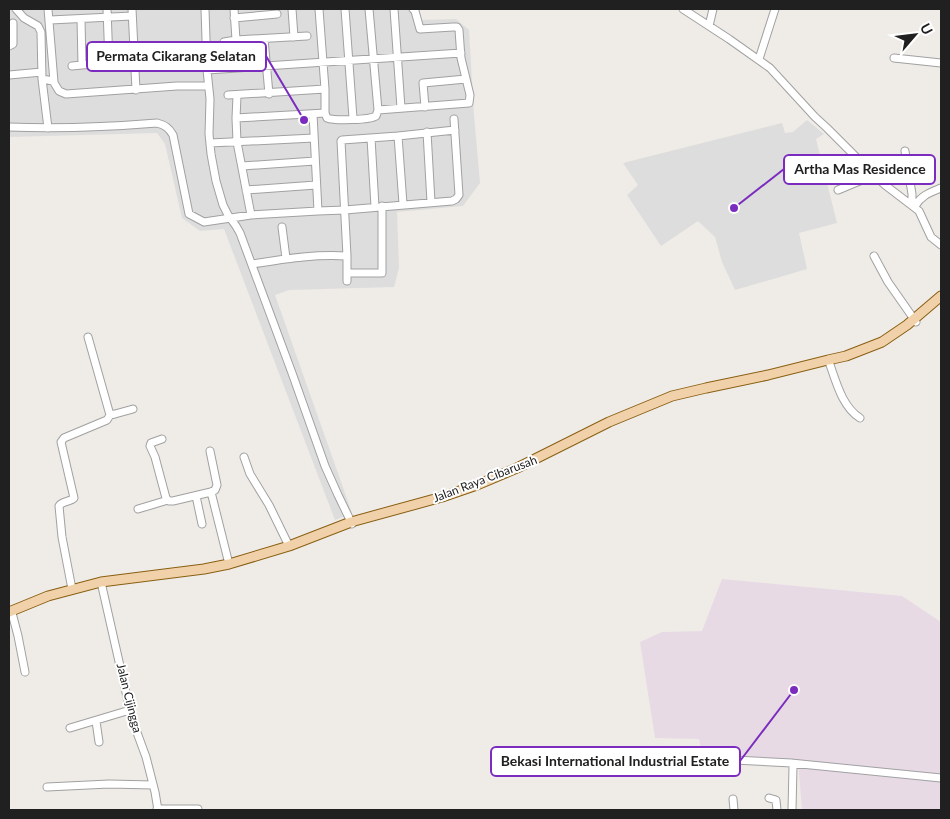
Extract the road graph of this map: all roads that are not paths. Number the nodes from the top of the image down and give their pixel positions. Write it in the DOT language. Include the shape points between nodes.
graph roads {
  1 [pos="48,9"];
  2 [pos="107,9"];
  3 [pos="205,9"];
  4 [pos="234,9"];
  5 [pos="292,9"];
  6 [pos="319,9"];
  7 [pos="345,9"];
  8 [pos="369,9"];
  9 [pos="394,9"];
  10 [pos="413,9"];
  11 [pos="683,9"];
  12 [pos="713,9"];
  13 [pos="775,9"];
  14 [pos="18,10"];
  15 [pos="132,13"];
  16 [pos="273,13"];
  17 [pos="107,18"];
  18 [pos="234,18"];
  19 [pos="81,19"];
  20 [pos="50,20"];
  21 [pos="11,25"];
  22 [pos="709,26"];
  23 [pos="307,36"];
  24 [pos="294,37"];
  25 [pos="264,39"];
  26 [pos="236,40"];
  27 [pos="224,42"];
  28 [pos="9,46"];
  29 [pos="460,53"];
  30 [pos="397,58"];
  31 [pos="894,58"];
  32 [pos="373,59"];
  33 [pos="759,59"];
  34 [pos="349,61"];
  35 [pos="118,62"];
  36 [pos="323,62"];
  37 [pos="109,63"];
  38 [pos="941,63"];
  39 [pos="82,65"];
  40 [pos="72,66"];
  41 [pos="266,66"];
  42 [pos="207,70"];
  43 [pos="9,75"];
  44 [pos="42,75"];
  45 [pos="466,79"];
  46 [pos="54,82"];
  47 [pos="208,86"];
  48 [pos="325,89"];
  49 [pos="136,90"];
  50 [pos="269,94"];
  51 [pos="228,95"];
  52 [pos="237,96"];
  53 [pos="425,107"];
  54 [pos="401,108"];
  55 [pos="378,110"];
  56 [pos="325,113"];
  57 [pos="314,114"];
  58 [pos="236,118"];
  59 [pos="353,118"];
  60 [pos="454,119"];
  61 [pos="9,127"];
  62 [pos="48,128"];
  63 [pos="455,130"];
  64 [pos="427,132"];
  65 [pos="398,136"];
  66 [pos="314,138"];
  67 [pos="371,138"];
  68 [pos="237,142"];
  69 [pos="210,143"];
  70 [pos="905,152"];
  71 [pos="315,162"];
  72 [pos="242,166"];
  73 [pos="874,175"];
  74 [pos="316,185"];
  75 [pos="941,188"];
  76 [pos="246,190"];
  77 [pos="838,190"];
  78 [pos="432,202"];
  79 [pos="403,204"];
  80 [pos="914,205"];
  81 [pos="378,206"];
  82 [pos="345,210"];
  83 [pos="318,211"];
  84 [pos="252,215"];
  85 [pos="224,219"];
  86 [pos="282,227"];
  87 [pos="941,245"];
  88 [pos="347,256"];
  89 [pos="874,256"];
  90 [pos="286,258"];
  91 [pos="252,264"];
  92 [pos="941,296"];
  93 [pos="941,303"];
  94 [pos="914,321"];
  95 [pos="88,337"];
  96 [pos="829,362"];
  97 [pos="133,409"];
  98 [pos="110,415"];
  99 [pos="860,418"];
  100 [pos="162,439"];
  101 [pos="210,451"];
  102 [pos="244,457"];
  103 [pos="211,492"];
  104 [pos="196,496"];
  105 [pos="168,500"];
  106 [pos="138,509"];
  107 [pos="202,524"];
  108 [pos="347,525"];
  109 [pos="329,531"];
  110 [pos="289,546"];
  111 [pos="229,564"];
  112 [pos="102,583"];
  113 [pos="72,590"];
  114 [pos="10,613"];
  115 [pos="25,672"];
  116 [pos="130,710"];
  117 [pos="96,721"];
  118 [pos="70,728"];
  119 [pos="99,742"];
  120 [pos="734,760"];
  121 [pos="791,763"];
  122 [pos="941,778"];
  123 [pos="153,785"];
  124 [pos="47,787"];
  125 [pos="769,798"];
  126 [pos="733,799"];
  127 [pos="198,809"];
  128 [pos="157,810"];
  129 [pos="734,810"];
  130 [pos="777,810"];
  131 [pos="792,810"];
  1 -- 20 [label="street"];
  2 -- 17 [label="street"];
  3 -- 42 [label="street"];
  4 -- 18 [label="street"];
  5 -- 24 [label="street"];
  6 -- 36 [label="street"];
  7 -- 34 [label="street"];
  8 -- 32 [label="street"];
  9 -- 30 [label="street"];
  10 -- 29 [label="street" via="420,29 457,28 460,32"];
  11 -- 22 [label="street"];
  12 -- 22 [label="street"];
  13 -- 33 [label="street"];
  14 -- 21 [label="street"];
  14 -- 44 [label="street" via="41,32"];
  15 -- 17 [label="street"];
  15 -- 49 [label="street"];
  16 -- 18 [label="street"];
  17 -- 19 [label="street"];
  17 -- 37 [label="street"];
  18 -- 26 [label="street"];
  19 -- 20 [label="street"];
  19 -- 39 [label="street"];
  20 -- 46 [label="street"];
  21 -- 28 [label="street" via="14,44"];
  22 -- 33 [label="street"];
  23 -- 24 [label="street"];
  24 -- 25 [label="street"];
  25 -- 26 [label="street"];
  25 -- 41 [label="street"];
  26 -- 27 [label="street"];
  29 -- 30 [label="street"];
  29 -- 45 [label="street"];
  30 -- 32 [label="street"];
  30 -- 54 [label="street"];
  31 -- 38 [label="street"];
  32 -- 34 [label="street"];
  32 -- 55 [label="street"];
  33 -- 73 [label="street"];
  34 -- 36 [label="street"];
  34 -- 59 [label="street"];
  35 -- 37 [label="street"];
  36 -- 41 [label="street"];
  36 -- 48 [label="street"];
  37 -- 39 [label="street"];
  39 -- 40 [label="street"];
  41 -- 42 [label="street"];
  41 -- 50 [label="street"];
  42 -- 47 [label="street"];
  43 -- 44 [label="street"];
  44 -- 46 [label="street"];
  44 -- 62 [label="street"];
  45 -- 53 [label="street" via="423,83"];
  45 -- 53 [label="street" via="469,103"];
  46 -- 49 [label="street" via="59,91 66,94"];
  47 -- 49 [label="street"];
  47 -- 69 [label="street"];
  48 -- 50 [label="street"];
  48 -- 56 [label="street"];
  50 -- 52 [label="street"];
  51 -- 52 [label="street"];
  52 -- 58 [label="street"];
  53 -- 54 [label="street"];
  54 -- 55 [label="street"];
  55 -- 59 [label="street" via="370,119"];
  56 -- 57 [label="street"];
  56 -- 59 [label="street" via="329,119"];
  57 -- 58 [label="street"];
  57 -- 66 [label="street"];
  58 -- 68 [label="street"];
  60 -- 63 [label="street"];
  61 -- 62 [label="street"];
  62 -- 85 [label="street" via="165,125 173,135 189,214 204,222"];
  63 -- 64 [label="street"];
  63 -- 78 [label="street" via="459,195 452,201"];
  64 -- 65 [label="street"];
  64 -- 78 [label="street"];
  65 -- 67 [label="street"];
  65 -- 79 [label="street"];
  66 -- 68 [label="street"];
  66 -- 71 [label="street"];
  67 -- 81 [label="street"];
  67 -- 82 [label="street" via="341,141"];
  68 -- 69 [label="street"];
  68 -- 72 [label="street"];
  69 -- 85 [label="street" via="218,189 226,212"];
  70 -- 80 [label="street"];
  71 -- 72 [label="street"];
  71 -- 74 [label="street"];
  72 -- 76 [label="street"];
  73 -- 77 [label="street"];
  73 -- 80 [label="street"];
  74 -- 76 [label="street"];
  74 -- 83 [label="street"];
  75 -- 80 [label="street" via="923,196"];
  76 -- 84 [label="street"];
  78 -- 79 [label="street"];
  79 -- 81 [label="street"];
  80 -- 87 [label="street" via="931,237"];
  81 -- 82 [label="street"];
  81 -- 88 [label="street" via="382,273 347,277"];
  82 -- 83 [label="street"];
  82 -- 88 [label="street"];
  83 -- 84 [label="street"];
  84 -- 85 [label="street"];
  85 -- 91 [label="street" via="238,229"];
  86 -- 90 [label="street"];
  88 -- 90 [label="street"];
  89 -- 94 [label="street"];
  90 -- 91 [label="street"];
  91 -- 108 [label="street"];
  92 -- 94 [label="main road, Jalan Raya Cibarusah"];
  93 -- 94 [label="main road, Jalan Raya Cibarusah"];
  94 -- 96 [label="main road, Jalan Raya Cibarusah" via="883,344"];
  94 -- 108 [label="main road, Jalan Raya Cibarusah" via="886,340 846,356 672,396 609,422 484,482"];
  95 -- 98 [label="street"];
  96 -- 99 [label="street" via="846,403"];
  96 -- 108 [label="main road, Jalan Raya Cibarusah" via="672,398 609,424 492,481 442,499"];
  97 -- 98 [label="street"];
  98 -- 113 [label="street" via="107,420 61,442 74,498 60,506"];
  100 -- 105 [label="street" via="150,446"];
  101 -- 103 [label="street" via="217,485"];
  102 -- 110 [label="street"];
  103 -- 104 [label="street"];
  103 -- 111 [label="street"];
  104 -- 105 [label="street"];
  104 -- 107 [label="street"];
  105 -- 106 [label="street"];
  108 -- 109 [label="main road, Jalan Raya Cibarusah"];
  109 -- 110 [label="main road, Jalan Raya Cibarusah"];
  109 -- 112 [label="main road, Jalan Raya Cibarusah" via="290,548 230,566"];
  110 -- 111 [label="main road, Jalan Raya Cibarusah"];
  111 -- 112 [label="main road, Jalan Raya Cibarusah"];
  112 -- 113 [label="main road, Jalan Raya Cibarusah"];
  112 -- 114 [label="main road, Jalan Raya Cibarusah"];
  112 -- 116 [label="street, Jalan Cijingga"];
  113 -- 114 [label="main road, Jalan Raya Cibarusah" via="37,600"];
  114 -- 115 [label="street"];
  116 -- 117 [label="street"];
  116 -- 123 [label="street, Jalan Cijingga"];
  117 -- 118 [label="street"];
  117 -- 119 [label="street"];
  120 -- 121 [label="street"];
  121 -- 122 [label="street"];
  121 -- 131 [label="street"];
  123 -- 124 [label="street"];
  123 -- 128 [label="street, Jalan Cijingga"];
  125 -- 130 [label="street" via="776,800"];
  126 -- 129 [label="street"];
  127 -- 128 [label="street"];
}
